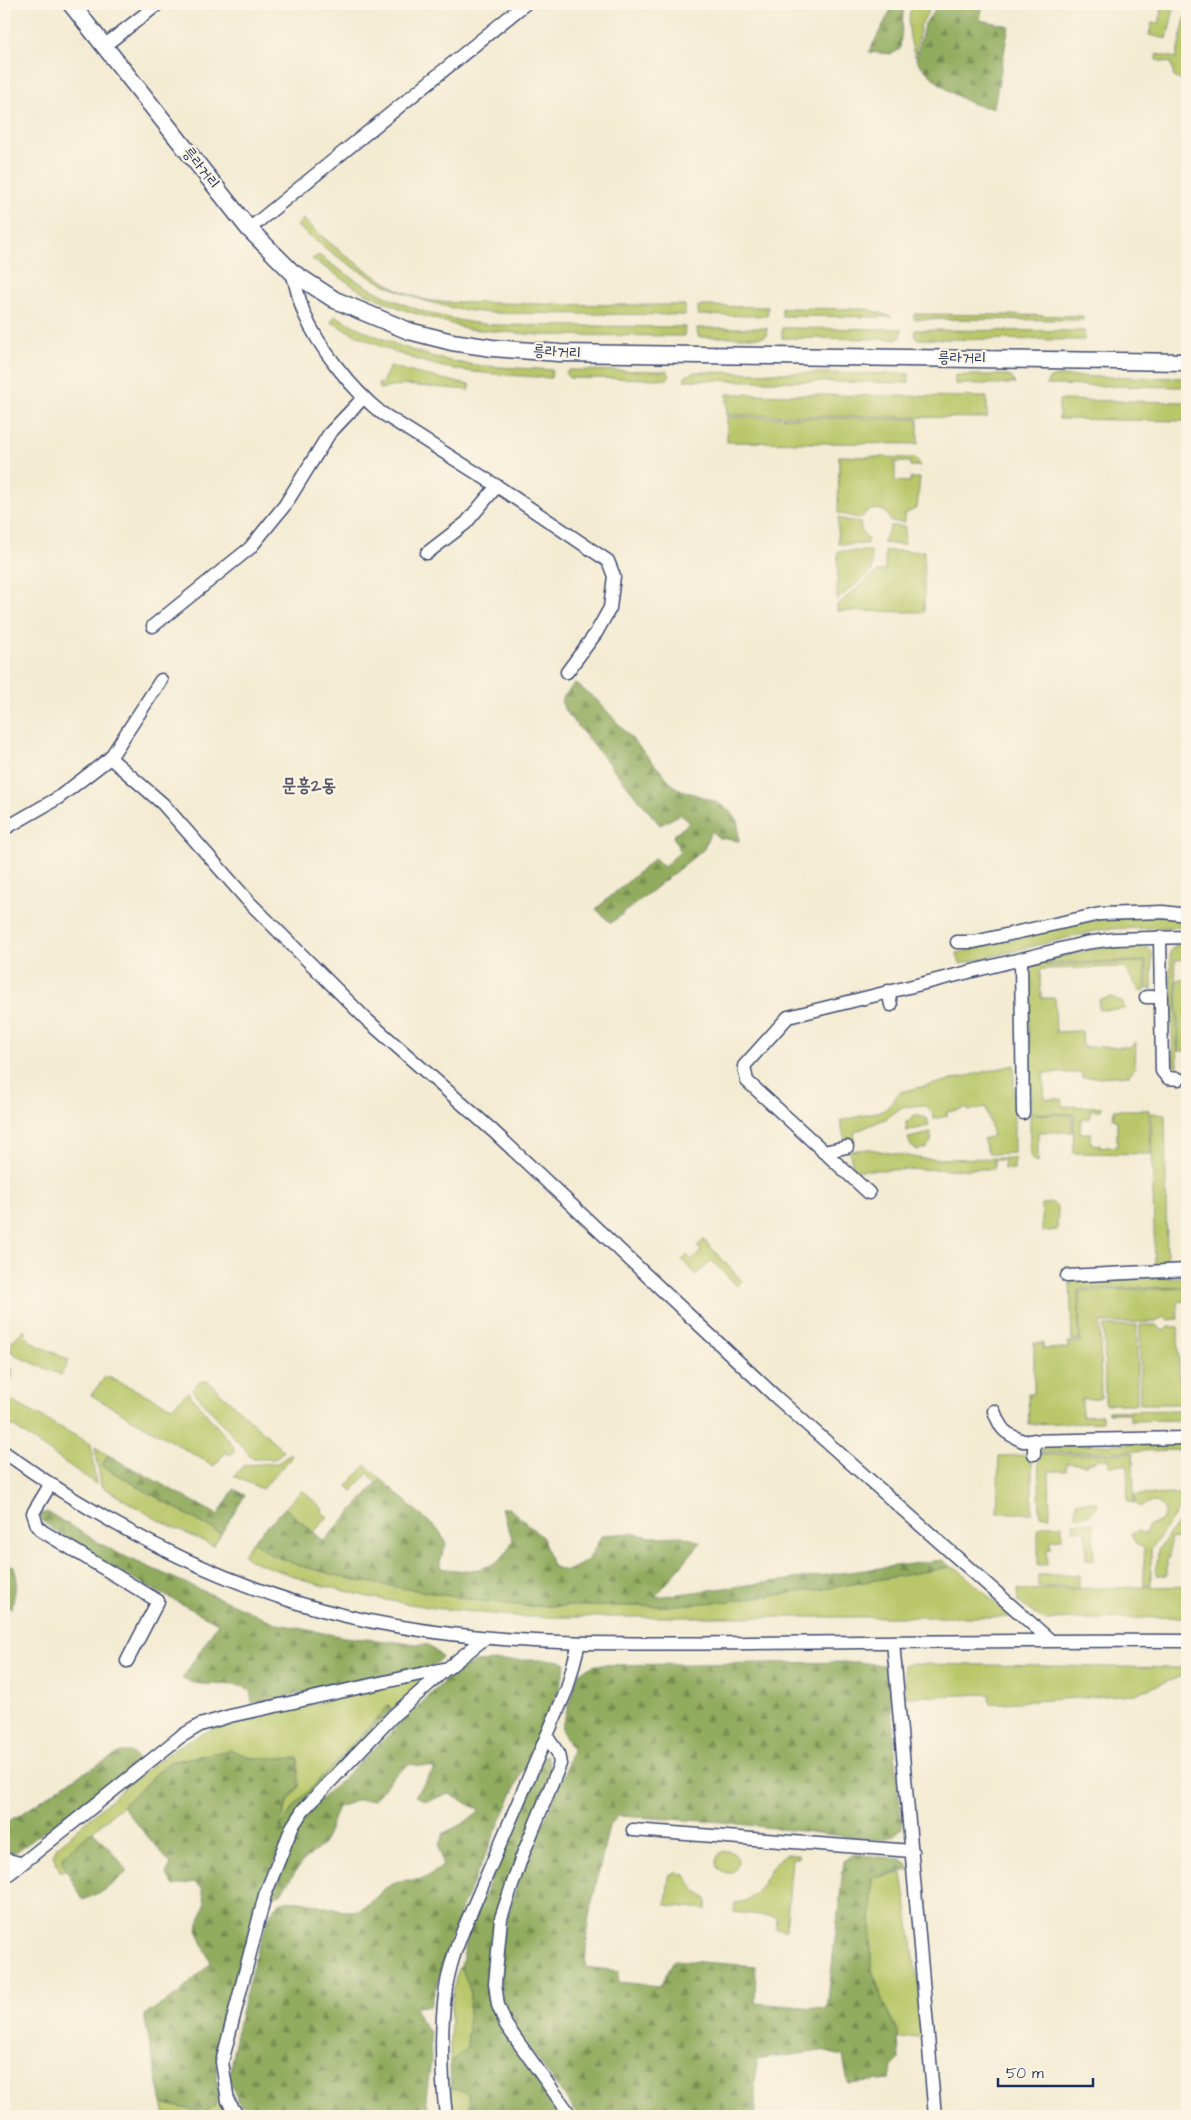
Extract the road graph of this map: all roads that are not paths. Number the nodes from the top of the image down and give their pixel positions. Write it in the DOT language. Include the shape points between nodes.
graph roads {
  1 [pos="70,4"];
  2 [pos="158,4"];
  3 [pos="525,4"];
  4 [pos="104,46"];
  5 [pos="249,229"];
  6 [pos="292,272"];
  7 [pos="1187,362"];
  8 [pos="363,398"];
  9 [pos="497,486"];
  10 [pos="427,553"];
  11 [pos="153,626"];
  12 [pos="568,672"];
  13 [pos="162,680"];
  14 [pos="110,758"];
  15 [pos="4,828"];
  16 [pos="1187,915"];
  17 [pos="1160,937"];
  18 [pos="1187,937"];
  19 [pos="956,942"];
  20 [pos="1021,960"];
  21 [pos="888,991"];
  22 [pos="1146,998"];
  23 [pos="1160,998"];
  24 [pos="891,1005"];
  25 [pos="1179,1079"];
  26 [pos="1023,1113"];
  27 [pos="847,1146"];
  28 [pos="823,1152"];
  29 [pos="869,1193"];
  30 [pos="1187,1270"];
  31 [pos="1067,1276"];
  32 [pos="994,1410"];
  33 [pos="1187,1438"];
  34 [pos="1034,1440"];
  35 [pos="4,1452"];
  36 [pos="1034,1454"];
  37 [pos="50,1485"];
  38 [pos="485,1638"];
  39 [pos="1050,1640"];
  40 [pos="1187,1641"];
  41 [pos="892,1642"];
  42 [pos="579,1643"];
  43 [pos="127,1661"];
  44 [pos="448,1668"];
  45 [pos="547,1737"];
  46 [pos="633,1830"];
  47 [pos="912,1851"];
  48 [pos="4,1859"];
  49 [pos="20,1863"];
  50 [pos="4,1878"];
  51 [pos="238,2116"];
  52 [pos="446,2116"];
  53 [pos="571,2116"];
  54 [pos="935,2116"];
  1 -- 4 [label="main road, 릉라거리"];
  2 -- 4 [label="street"];
  3 -- 5 [label="street"];
  4 -- 5 [label="main road, 릉라거리"];
  5 -- 6 [label="main road, 릉라거리"];
  6 -- 7 [label="main road, 릉라거리" via="335,300 409,331 492,348 559,353"];
  6 -- 8 [label="street" via="304,314 324,348"];
  8 -- 9 [label="street" via="416,436"];
  8 -- 11 [label="street" via="329,434 285,505 250,548"];
  9 -- 10 [label="street" via="466,523"];
  9 -- 12 [label="street" via="608,561 614,576 610,608"];
  13 -- 14 [label="street"];
  14 -- 15 [label="street" via="58,798"];
  14 -- 39 [label="street" via="163,804 249,902 367,1020 492,1131 776,1397"];
  16 -- 19 [label="street" via="1163,912 1100,914 974,942"];
  17 -- 18 [label="street"];
  17 -- 20 [label="street" via="1103,940"];
  17 -- 23 [label="street"];
  20 -- 21 [label="street"];
  20 -- 26 [label="street"];
  21 -- 24 [label="street"];
  21 -- 28 [label="street" via="788,1017 744,1066 747,1081"];
  22 -- 23 [label="street"];
  23 -- 25 [label="street" via="1162,1071 1168,1078"];
  27 -- 28 [label="street"];
  28 -- 29 [label="street"];
  30 -- 31 [label="street"];
  32 -- 34 [label="street" via="1000,1427 1008,1435 1023,1441"];
  33 -- 34 [label="street"];
  34 -- 36 [label="street"];
  35 -- 37 [label="street"];
  37 -- 38 [label="street" via="169,1552 254,1588 346,1615 432,1633"];
  37 -- 43 [label="street" via="33,1513 42,1531 158,1601"];
  38 -- 42 [label="street"];
  38 -- 44 [label="street"];
  39 -- 40 [label="street"];
  39 -- 41 [label="street"];
  41 -- 42 [label="street"];
  41 -- 47 [label="street"];
  42 -- 45 [label="street" via="567,1689"];
  44 -- 49 [label="street" via="200,1725 166,1747"];
  44 -- 51 [label="street" via="388,1722 303,1810 292,1827 265,1895 222,2062 228,2102"];
  45 -- 52 [label="street" via="450,1965 444,2028"];
  45 -- 53 [label="street" via="558,1753 560,1764 501,1918 494,1984 506,2025"];
  46 -- 47 [label="street"];
  47 -- 54 [label="street"];
  48 -- 49 [label="street"];
  49 -- 50 [label="street"];
}
